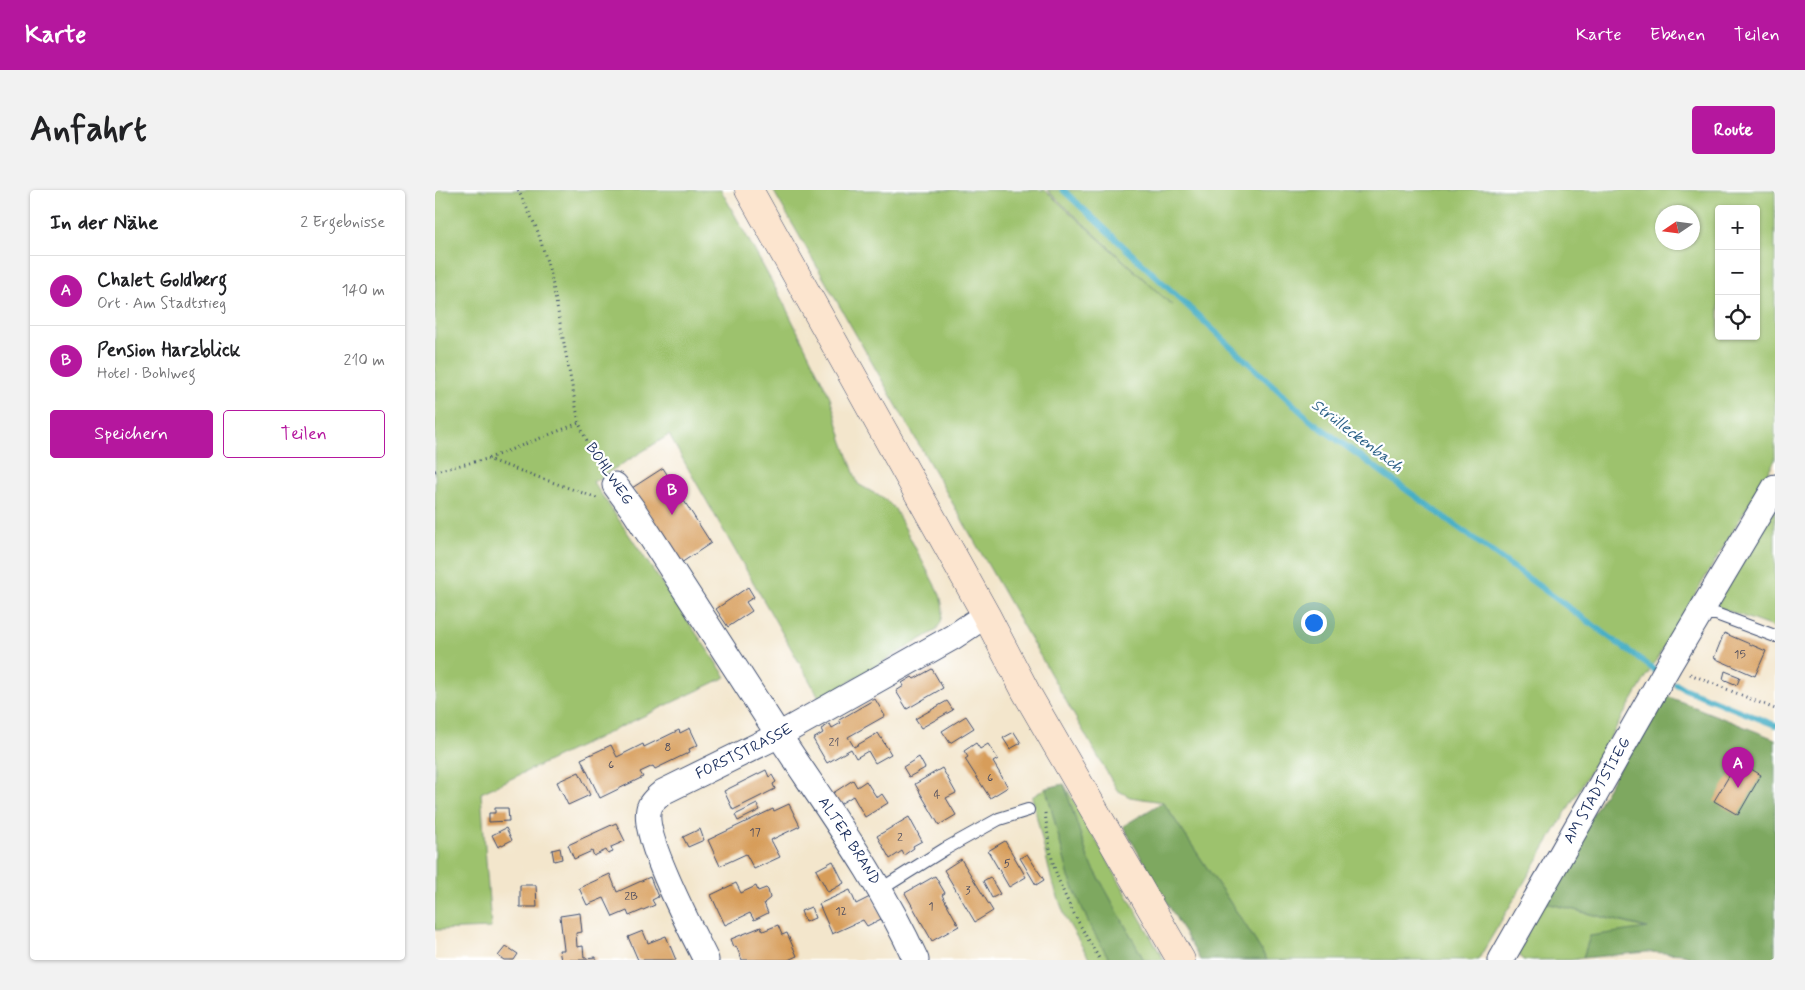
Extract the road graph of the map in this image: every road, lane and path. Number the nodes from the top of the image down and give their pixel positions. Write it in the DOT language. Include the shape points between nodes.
graph roads {
  1 [pos="518,190"];
  2 [pos="749,190"];
  3 [pos="579,423"];
  4 [pos="487,459"];
  5 [pos="435,471"];
  6 [pos="615,485"];
  7 [pos="1775,487"];
  8 [pos="634,511"];
  9 [pos="986,615"];
  10 [pos="1696,621"];
  11 [pos="1775,636"];
  12 [pos="1669,665"];
  13 [pos="1775,709"];
  14 [pos="776,731"];
  15 [pos="1028,810"];
  16 [pos="881,889"];
  17 [pos="706,960"];
  18 [pos="916,960"];
  19 [pos="1100,960"];
  20 [pos="1181,960"];
  21 [pos="1501,960"];
  1 -- 3 [label="path, BOHLWEG" via="537,229 551,275"];
  2 -- 9 [label="main road"];
  3 -- 4 [label="path"];
  3 -- 6 [label="path, BOHLWEG"];
  4 -- 5 [label="path"];
  4 -- 8 [label="path"];
  6 -- 8 [label="street, BOHLWEG"];
  7 -- 10 [label="street, AM STADTSTIEG"];
  8 -- 14 [label="street, BOHLWEG"];
  9 -- 14 [label="street, FORSTSTRASSE" via="958,634"];
  9 -- 20 [label="main road"];
  10 -- 11 [label="lane" via="1705,614 1716,614"];
  10 -- 12 [label="street, AM STADTSTIEG"];
  12 -- 13 [label="path"];
  12 -- 21 [label="street, AM STADTSTIEG"];
  14 -- 16 [label="street, ALTER BRAND"];
  14 -- 17 [label="street, FORSTSTRASSE" via="663,792 649,806 648,824 657,854"];
  15 -- 16 [label="lane" via="999,818"];
  15 -- 19 [label="path" via="1037,806 1045,812 1052,859 1060,881"];
  16 -- 18 [label="street, ALTER BRAND"];
}
